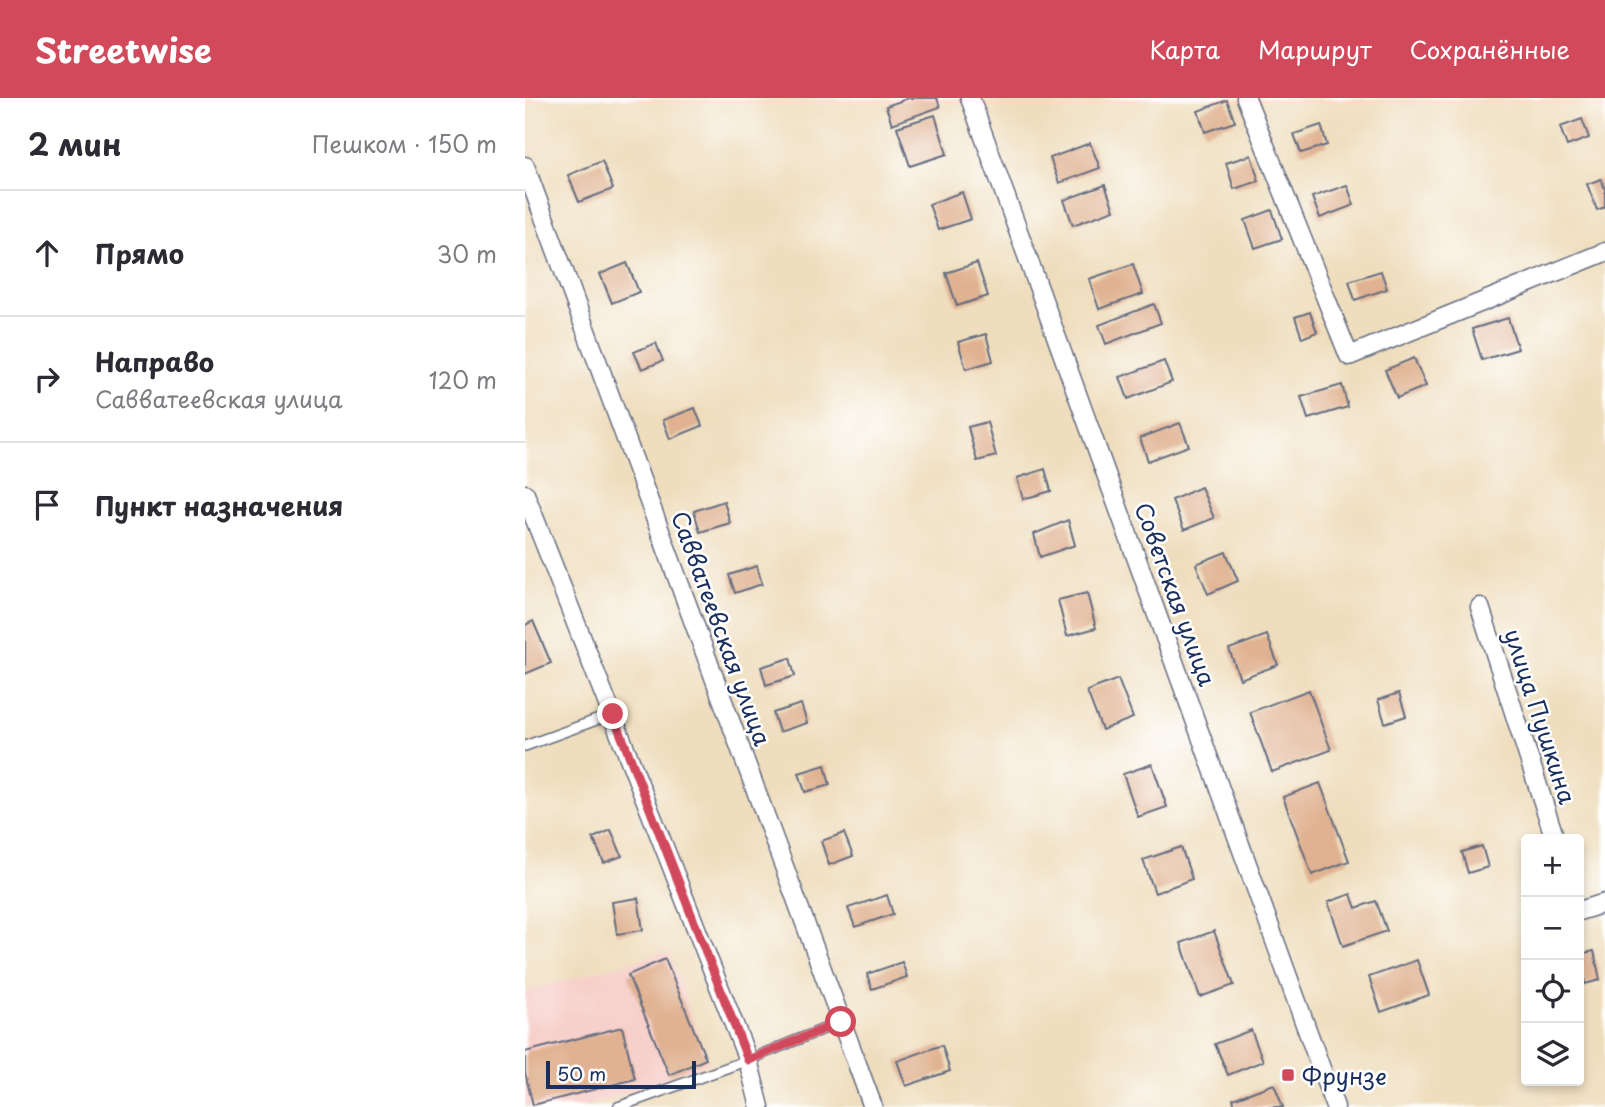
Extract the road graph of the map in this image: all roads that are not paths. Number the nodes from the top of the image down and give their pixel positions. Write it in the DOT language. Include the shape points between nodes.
graph roads {
  1 [pos="970,98"];
  2 [pos="1246,98"];
  3 [pos="525,166"];
  4 [pos="1605,252"];
  5 [pos="525,494"];
  6 [pos="1479,607"];
  7 [pos="613,714"];
  8 [pos="525,746"];
  9 [pos="1553,834"];
  10 [pos="1605,903"];
  11 [pos="1584,909"];
  12 [pos="841,1022"];
  13 [pos="748,1060"];
  14 [pos="618,1107"];
  15 [pos="760,1107"];
  16 [pos="873,1107"];
  17 [pos="1335,1107"];
  1 -- 17 [label="street, Советская улица"];
  2 -- 4 [label="street" via="1349,356"];
  3 -- 12 [label="street, Савватеевская улица"];
  5 -- 7 [label="street"];
  6 -- 9 [label="street, улица Пушкина"];
  7 -- 8 [label="lane"];
  7 -- 13 [label="street"];
  10 -- 11 [label="street"];
  12 -- 13 [label="lane"];
  12 -- 16 [label="street, Савватеевская улица"];
  13 -- 14 [label="lane"];
  13 -- 15 [label="street"];
}
